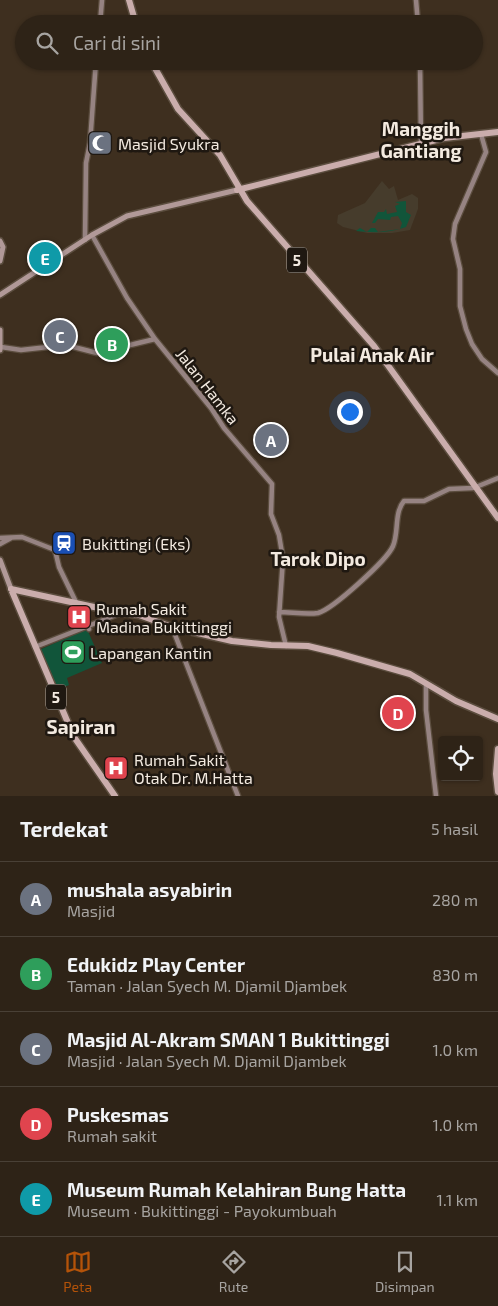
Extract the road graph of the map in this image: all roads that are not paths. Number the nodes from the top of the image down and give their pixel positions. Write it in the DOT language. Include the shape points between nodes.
graph roads {
  1 [pos="102,0"];
  2 [pos="128,0"];
  3 [pos="416,0"];
  4 [pos="101,15"];
  5 [pos="133,15"];
  6 [pos="417,15"];
  7 [pos="95,70"];
  8 [pos="157,70"];
  9 [pos="420,70"];
  10 [pos="498,132"];
  11 [pos="481,134"];
  12 [pos="421,144"];
  13 [pos="238,189"];
  14 [pos="92,235"];
  15 [pos="85,240"];
  16 [pos="0,241"];
  17 [pos="0,260"];
  18 [pos="0,296"];
  19 [pos="0,330"];
  20 [pos="155,339"];
  21 [pos="0,349"];
  22 [pos="498,373"];
  23 [pos="498,478"];
  24 [pos="474,488"];
  25 [pos="490,507"];
  26 [pos="498,518"];
  27 [pos="498,523"];
  28 [pos="0,538"];
  29 [pos="11,538"];
  30 [pos="0,544"];
  31 [pos="0,560"];
  32 [pos="11,589"];
  33 [pos="77,604"];
  34 [pos="279,612"];
  35 [pos="121,613"];
  36 [pos="88,627"];
  37 [pos="172,627"];
  38 [pos="286,646"];
  39 [pos="35,647"];
  40 [pos="426,684"];
  41 [pos="498,719"];
  42 [pos="498,749"];
  43 [pos="498,762"];
  44 [pos="498,782"];
  45 [pos="498,792"];
  46 [pos="115,796"];
  47 [pos="238,796"];
  48 [pos="436,796"];
  1 -- 4 [label="street"];
  2 -- 5 [label="highway"];
  3 -- 6 [label="street"];
  7 -- 15 [label="street" via="86,163"];
  8 -- 13 [label="highway, 5" via="180,111 215,148"];
  9 -- 12 [label="street"];
  10 -- 11 [label="highway"];
  11 -- 12 [label="highway"];
  11 -- 22 [label="street" via="486,152 455,224 453,239 460,268 460,306 466,329 482,359"];
  12 -- 13 [label="highway"];
  13 -- 14 [label="main road" via="136,213"];
  13 -- 24 [label="highway, 5" via="357,327"];
  14 -- 15 [label="main road"];
  14 -- 20 [label="street, Jalan Hamka" via="127,298"];
  15 -- 18 [label="main road"];
  16 -- 17 [label="main road" via="3,247"];
  19 -- 21 [label="main road"];
  20 -- 21 [label="street" via="98,353 66,345"];
  20 -- 34 [label="street, Jalan Hamka" via="272,484 271,514 281,542 283,567"];
  23 -- 24 [label="street"];
  24 -- 25 [label="highway"];
  24 -- 34 [label="street" via="449,489 424,501 404,502 399,510 392,550 372,572 321,612"];
  25 -- 26 [label="highway"];
  25 -- 27 [label="highway"];
  28 -- 29 [label="street"];
  29 -- 30 [label="street"];
  29 -- 33 [label="street" via="22,538 55,550 59,567"];
  31 -- 32 [label="main road"];
  32 -- 33 [label="highway"];
  32 -- 39 [label="highway, 5"];
  33 -- 35 [label="highway"];
  33 -- 36 [label="street"];
  34 -- 38 [label="street, Jalan Hamka"];
  35 -- 36 [label="street"];
  35 -- 37 [label="highway" via="139,614"];
  36 -- 39 [label="street"];
  37 -- 38 [label="highway" via="232,641"];
  37 -- 47 [label="street"];
  38 -- 40 [label="highway" via="314,647 410,674"];
  39 -- 46 [label="highway, 5" via="75,739"];
  40 -- 41 [label="highway"];
  40 -- 48 [label="street"];
  42 -- 45 [label="highway"];
  43 -- 44 [label="highway"];
}
